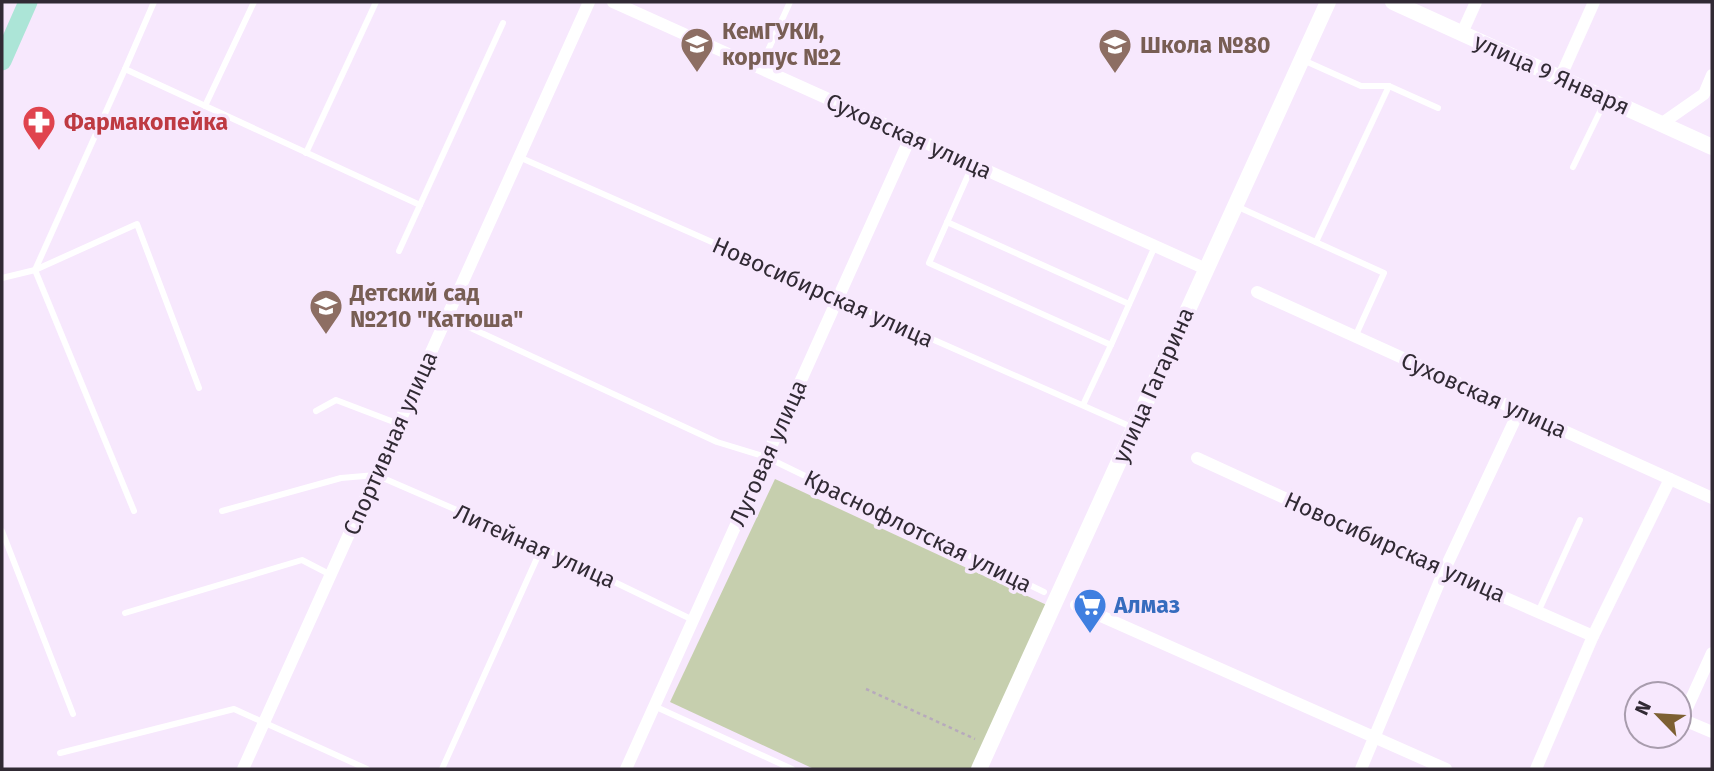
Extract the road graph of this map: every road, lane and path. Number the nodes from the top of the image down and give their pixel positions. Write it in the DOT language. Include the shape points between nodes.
graph roads {
  1 [pos="28,2"];
  2 [pos="154,2"];
  3 [pos="254,2"];
  4 [pos="376,2"];
  5 [pos="589,2"];
  6 [pos="613,2"];
  7 [pos="790,2"];
  8 [pos="1328,2"];
  9 [pos="1393,2"];
  10 [pos="1476,2"];
  11 [pos="1594,2"];
  12 [pos="503,23"];
  13 [pos="1462,33"];
  14 [pos="1301,59"];
  15 [pos="2,61"];
  16 [pos="760,68"];
  17 [pos="125,69"];
  18 [pos="1712,75"];
  19 [pos="1560,78"];
  20 [pos="1389,86"];
  21 [pos="1606,99"];
  22 [pos="205,106"];
  23 [pos="1438,108"];
  24 [pos="1661,124"];
  25 [pos="911,136"];
  26 [pos="1712,147"];
  27 [pos="306,153"];
  28 [pos="519,157"];
  29 [pos="973,164"];
  30 [pos="1573,167"];
  31 [pos="420,205"];
  32 [pos="1234,206"];
  33 [pos="947,222"];
  34 [pos="1316,242"];
  35 [pos="1155,246"];
  36 [pos="399,251"];
  37 [pos="1206,269"];
  38 [pos="35,270"];
  39 [pos="2,278"];
  40 [pos="1257,292"];
  41 [pos="837,299"];
  42 [pos="1129,304"];
  43 [pos="447,317"];
  44 [pos="1355,337"];
  45 [pos="1111,345"];
  46 [pos="199,388"];
  47 [pos="1083,405"];
  48 [pos="316,411"];
  49 [pos="1519,411"];
  50 [pos="399,424"];
  51 [pos="1127,425"];
  52 [pos="766,457"];
  53 [pos="1197,458"];
  54 [pos="376,475"];
  55 [pos="1670,479"];
  56 [pos="1712,498"];
  57 [pos="134,511"];
  58 [pos="222,511"];
  59 [pos="1580,520"];
  60 [pos="2,531"];
  61 [pos="542,547"];
  62 [pos="1444,571"];
  63 [pos="331,575"];
  64 [pos="1044,592"];
  65 [pos="1076,605"];
  66 [pos="1539,610"];
  67 [pos="125,613"];
  68 [pos="693,620"];
  69 [pos="1593,636"];
  70 [pos="1712,653"];
  71 [pos="866,689"];
  72 [pos="1693,692"];
  73 [pos="654,706"];
  74 [pos="73,714"];
  75 [pos="264,723"];
  76 [pos="1693,724"];
  77 [pos="1712,732"];
  78 [pos="1374,738"];
  79 [pos="975,740"];
  80 [pos="60,753"];
  81 [pos="243,769"];
  82 [pos="367,769"];
  83 [pos="442,769"];
  84 [pos="626,769"];
  85 [pos="792,769"];
  86 [pos="979,769"];
  87 [pos="1361,769"];
  88 [pos="1446,769"];
  89 [pos="1535,769"];
  1 -- 15 [label="main road"];
  2 -- 17 [label="lane"];
  3 -- 22 [label="lane"];
  4 -- 27 [label="lane"];
  5 -- 28 [label="street, Спортивная улица"];
  6 -- 16 [label="street, Суховская улица"];
  7 -- 16 [label="lane"];
  8 -- 14 [label="street, улица Гагарина"];
  9 -- 13 [label="street, улица 9 Января"];
  10 -- 13 [label="street"];
  11 -- 19 [label="street"];
  12 -- 31 [label="lane"];
  13 -- 19 [label="street, улица 9 Января"];
  14 -- 20 [label="lane" via="1361,86"];
  14 -- 32 [label="street, улица Гагарина"];
  16 -- 25 [label="street, Суховская улица"];
  17 -- 22 [label="lane"];
  17 -- 38 [label="lane"];
  18 -- 24 [label="street" via="1704,94"];
  19 -- 21 [label="street, улица 9 Января"];
  20 -- 23 [label="lane"];
  20 -- 34 [label="lane"];
  21 -- 24 [label="street, улица 9 Января"];
  21 -- 30 [label="lane"];
  22 -- 27 [label="lane"];
  24 -- 26 [label="street, улица 9 Января"];
  25 -- 29 [label="street, Суховская улица"];
  25 -- 41 [label="street, Луговая улица"];
  27 -- 31 [label="lane"];
  28 -- 41 [label="lane, Новосибирская улица"];
  28 -- 43 [label="street, Спортивная улица"];
  29 -- 33 [label="lane"];
  29 -- 35 [label="street, Суховская улица"];
  31 -- 36 [label="lane"];
  32 -- 34 [label="lane"];
  32 -- 37 [label="street, улица Гагарина"];
  33 -- 42 [label="lane"];
  33 -- 45 [label="lane" via="929,263"];
  34 -- 44 [label="lane" via="1384,273"];
  35 -- 37 [label="street, Суховская улица"];
  35 -- 42 [label="lane"];
  37 -- 86 [label="street, улица Гагарина"];
  38 -- 39 [label="lane"];
  38 -- 46 [label="lane" via="137,224"];
  38 -- 57 [label="lane"];
  40 -- 44 [label="street, Суховская улица"];
  41 -- 47 [label="lane, Новосибирская улица"];
  41 -- 52 [label="street, Луговая улица"];
  42 -- 45 [label="lane"];
  43 -- 50 [label="street, Спортивная улица"];
  43 -- 52 [label="lane, Краснофлотская улица" via="717,442"];
  44 -- 49 [label="street, Суховская улица"];
  45 -- 47 [label="lane"];
  47 -- 51 [label="lane, Новосибирская улица"];
  48 -- 50 [label="lane" via="337,400"];
  49 -- 55 [label="street, Суховская улица"];
  49 -- 62 [label="street"];
  50 -- 54 [label="street, Спортивная улица"];
  52 -- 64 [label="lane, Краснофлотская улица"];
  52 -- 68 [label="street, Луговая улица"];
  53 -- 62 [label="street, Новосибирская улица"];
  54 -- 58 [label="lane" via="341,478"];
  54 -- 61 [label="lane, Литейная улица"];
  54 -- 63 [label="street, Спортивная улица"];
  55 -- 56 [label="street, Суховская улица"];
  55 -- 69 [label="street"];
  59 -- 66 [label="lane"];
  60 -- 74 [label="lane"];
  61 -- 68 [label="lane, Литейная улица"];
  61 -- 83 [label="lane"];
  62 -- 66 [label="street, Новосибирская улица"];
  62 -- 78 [label="street"];
  63 -- 67 [label="lane" via="302,560"];
  63 -- 75 [label="street, Спортивная улица"];
  65 -- 78 [label="street"];
  66 -- 69 [label="street, Новосибирская улица"];
  68 -- 73 [label="street, Луговая улица"];
  69 -- 89 [label="street"];
  70 -- 72 [label="street"];
  71 -- 79 [label="path"];
  73 -- 84 [label="street, Луговая улица"];
  73 -- 85 [label="lane"];
  75 -- 80 [label="lane" via="234,709"];
  75 -- 81 [label="street, Спортивная улица"];
  75 -- 82 [label="lane"];
  76 -- 77 [label="street"];
  78 -- 87 [label="street"];
  78 -- 88 [label="street"];
}
